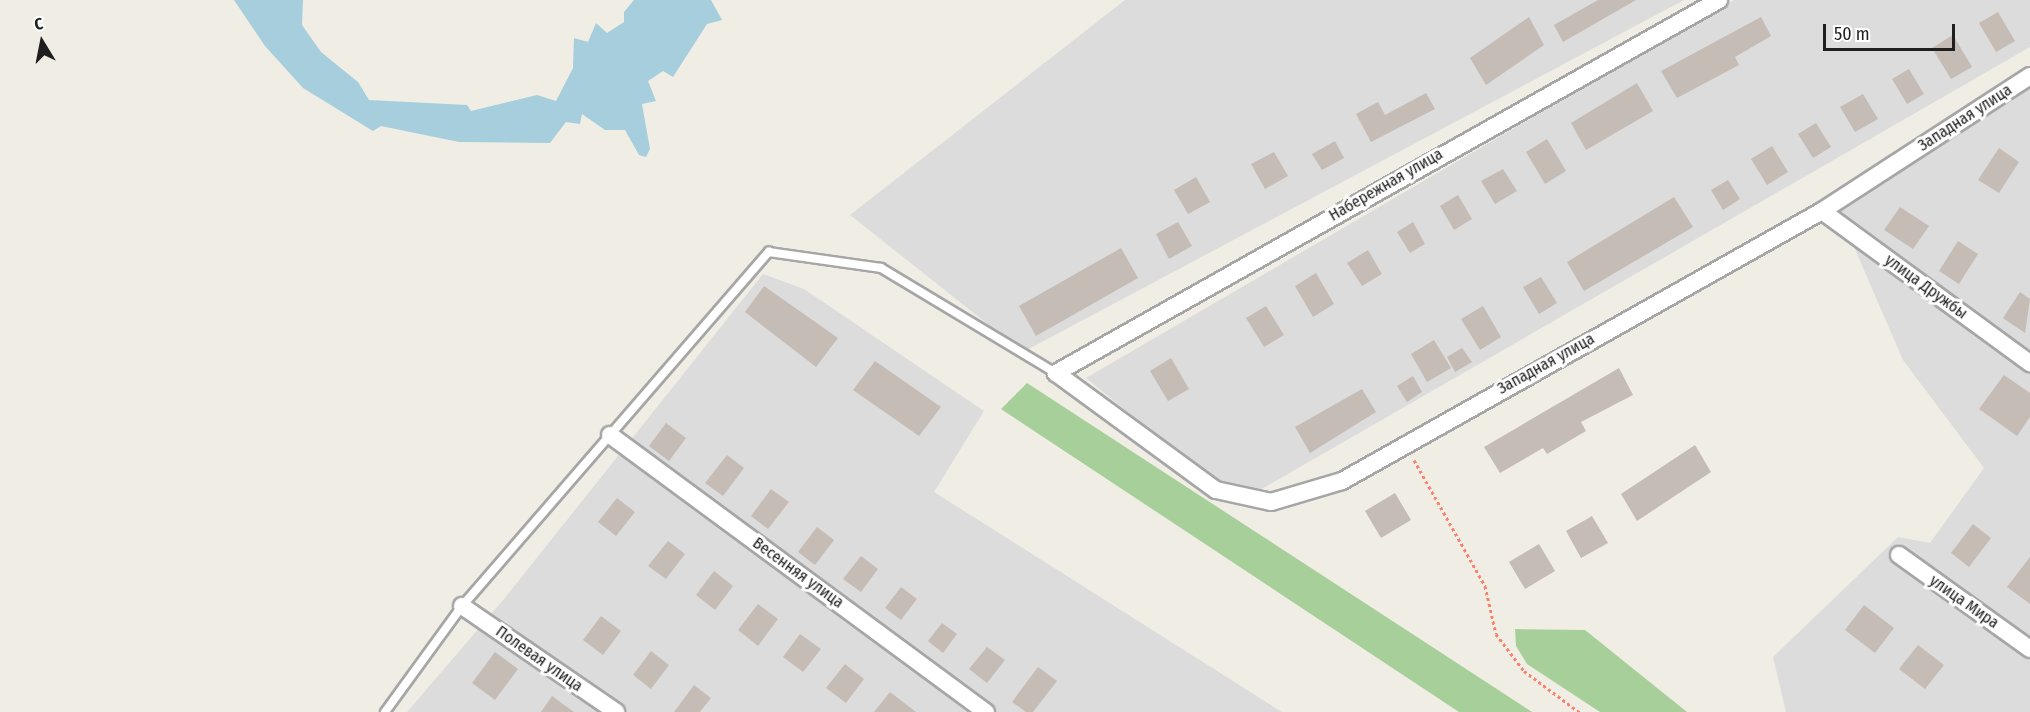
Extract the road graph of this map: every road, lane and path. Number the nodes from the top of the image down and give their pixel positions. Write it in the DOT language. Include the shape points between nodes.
graph roads {
  1 [pos="1719,0"];
  2 [pos="2030,76"];
  3 [pos="1822,211"];
  4 [pos="2030,363"];
  5 [pos="1056,373"];
  6 [pos="610,435"];
  7 [pos="1405,443"];
  8 [pos="1899,555"];
  9 [pos="462,606"];
  10 [pos="2030,649"];
  11 [pos="385,712"];
  12 [pos="616,712"];
  13 [pos="986,712"];
  14 [pos="1579,712"];
  1 -- 5 [label="street, Набережная улица"];
  2 -- 3 [label="street, Западная улица"];
  3 -- 4 [label="street, улица Дружбы"];
  3 -- 7 [label="street, Западная улица"];
  5 -- 6 [label="lane" via="881,268 769,252"];
  5 -- 7 [label="street, Западная улица" via="1216,490 1271,502 1342,481"];
  6 -- 9 [label="lane"];
  6 -- 13 [label="street, Весенняя улица"];
  7 -- 14 [label="path" via="1485,586 1496,634 1524,671"];
  8 -- 10 [label="street, улица Мира"];
  9 -- 11 [label="lane"];
  9 -- 12 [label="street, Полевая улица"];
}
